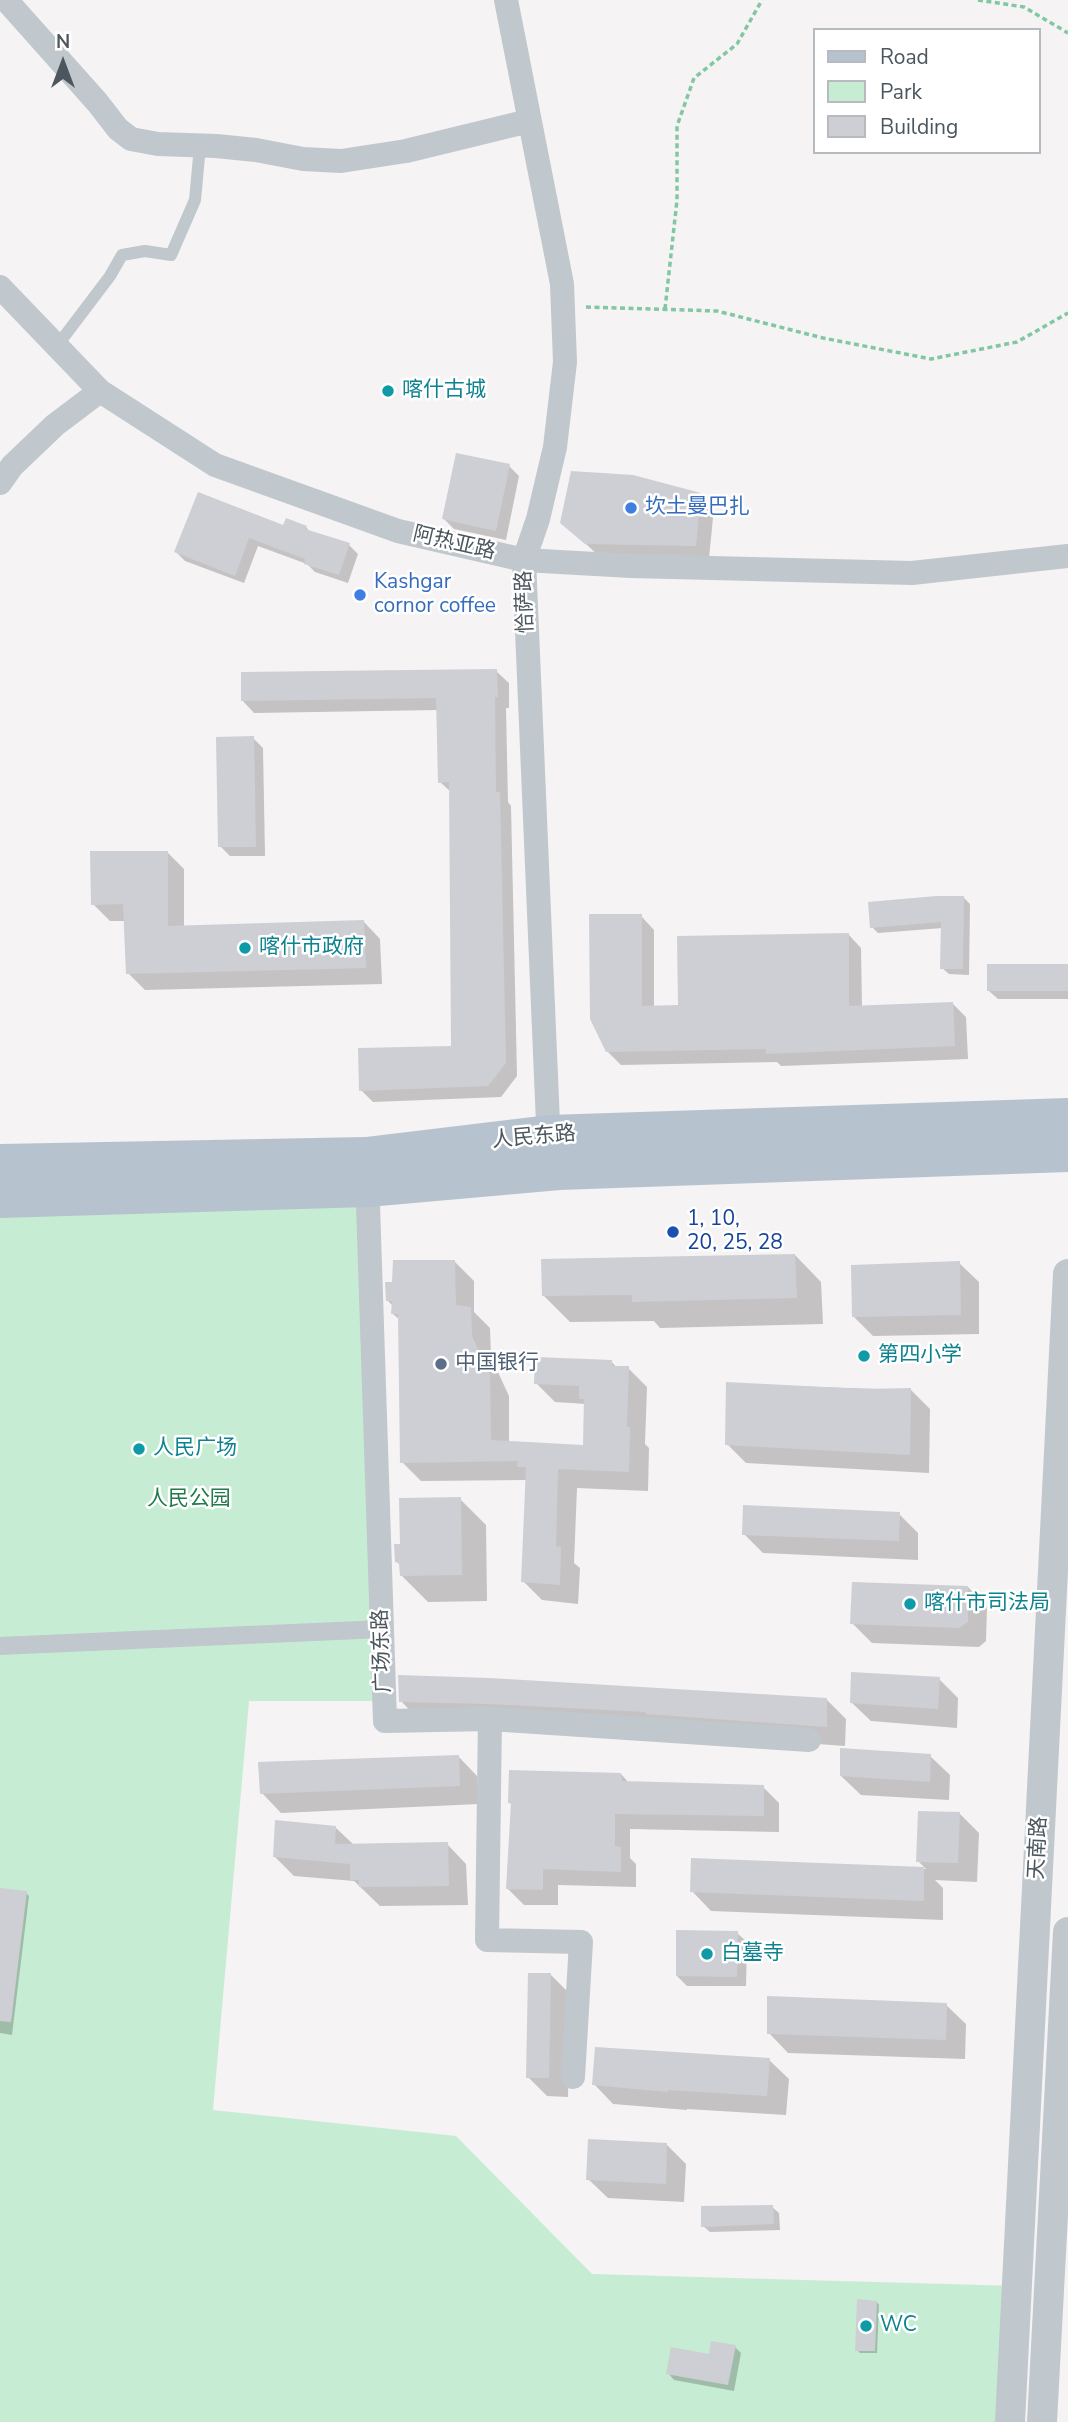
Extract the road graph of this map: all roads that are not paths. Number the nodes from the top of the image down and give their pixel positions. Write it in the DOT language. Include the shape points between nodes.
graph roads {
  1 [pos="6,0"];
  2 [pos="506,0"];
  3 [pos="529,121"];
  4 [pos="200,146"];
  5 [pos="0,287"];
  6 [pos="57,346"];
  7 [pos="100,391"];
  8 [pos="0,483"];
  9 [pos="1068,556"];
  10 [pos="524,560"];
  11 [pos="1068,1117"];
  12 [pos="549,1134"];
  13 [pos="1068,1153"];
  14 [pos="0,1163"];
  15 [pos="367,1172"];
  16 [pos="550,1172"];
  17 [pos="0,1199"];
  18 [pos="1068,1274"];
  19 [pos="382,1629"];
  20 [pos="0,1646"];
  21 [pos="490,1718"];
  22 [pos="808,1740"];
  23 [pos="1068,1932"];
  24 [pos="1067,1964"];
  25 [pos="573,2077"];
  26 [pos="1010,2422"];
  27 [pos="1042,2422"];
  1 -- 4 [label="street" via="118,129 131,138 158,144"];
  2 -- 3 [label="street, 恰萨路"];
  3 -- 4 [label="street" via="406,152 341,161"];
  3 -- 10 [label="street, 恰萨路" via="562,284 565,362 555,447"];
  4 -- 6 [label="lane" via="195,200 171,255 145,251 122,255"];
  5 -- 6 [label="street, 阿热亚路"];
  6 -- 7 [label="street, 阿热亚路"];
  7 -- 8 [label="street" via="55,425"];
  7 -- 10 [label="street, 阿热亚路" via="215,466 398,531"];
  9 -- 10 [label="street, 阿热亚路" via="912,573"];
  10 -- 12 [label="street, 恰萨路"];
  11 -- 12 [label="main road, 人民东路"];
  12 -- 15 [label="main road, 人民东路"];
  12 -- 16 [label="street, 恰萨路"];
  13 -- 16 [label="main road, 人民东路"];
  14 -- 15 [label="main road, 人民东路"];
  15 -- 16 [label="main road, 人民东路"];
  15 -- 17 [label="main road, 人民东路"];
  15 -- 19 [label="street, 广场东路"];
  18 -- 26 [label="street, 天南路"];
  19 -- 20 [label="street"];
  19 -- 21 [label="street, 广场东路" via="386,1721"];
  21 -- 22 [label="street, 广场东路"];
  21 -- 25 [label="street" via="487,1940 581,1942"];
  23 -- 24 [label="street"];
  24 -- 27 [label="street"];
}
